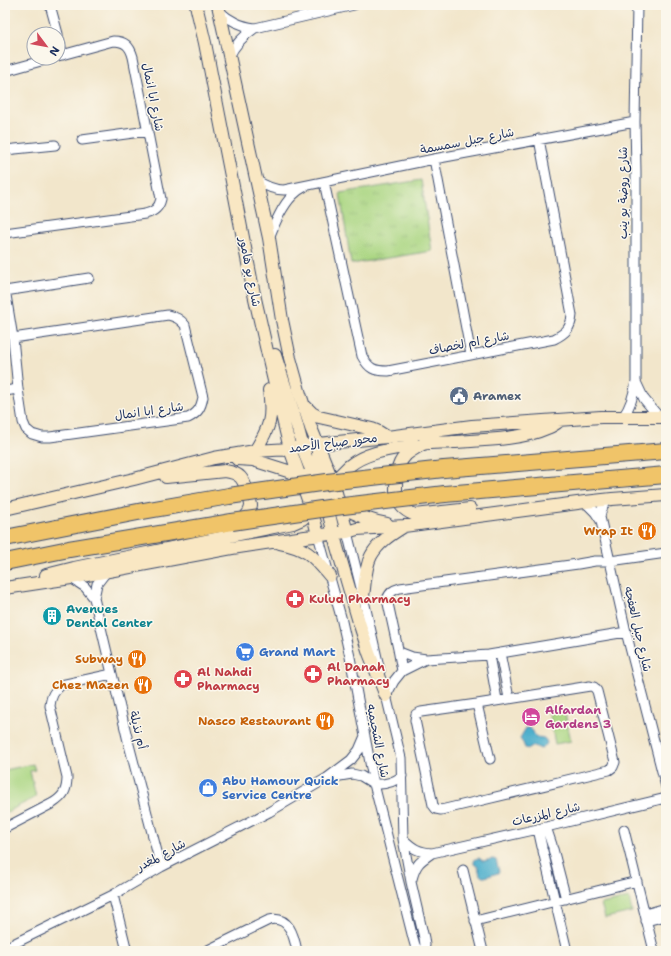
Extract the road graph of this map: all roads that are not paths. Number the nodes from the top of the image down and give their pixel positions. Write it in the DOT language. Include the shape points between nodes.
graph roads {
  1 [pos="50,5"];
  2 [pos="196,5"];
  3 [pos="354,5"];
  4 [pos="637,5"];
  5 [pos="218,8"];
  6 [pos="56,26"];
  7 [pos="255,28"];
  8 [pos="66,55"];
  9 [pos="229,57"];
  10 [pos="26,65"];
  11 [pos="5,70"];
  12 [pos="635,122"];
  13 [pos="148,131"];
  14 [pos="539,139"];
  15 [pos="82,140"];
  16 [pos="54,145"];
  17 [pos="5,150"];
  18 [pos="434,159"];
  19 [pos="256,180"];
  20 [pos="324,182"];
  21 [pos="305,186"];
  22 [pos="5,233"];
  23 [pos="269,238"];
  24 [pos="89,278"];
  25 [pos="5,290"];
  26 [pos="260,323"];
  27 [pos="13,338"];
  28 [pos="471,355"];
  29 [pos="636,381"];
  30 [pos="18,389"];
  31 [pos="5,391"];
  32 [pos="303,404"];
  33 [pos="623,417"];
  34 [pos="662,417"];
  35 [pos="561,420"];
  36 [pos="387,437"];
  37 [pos="318,444"];
  38 [pos="423,444"];
  39 [pos="296,448"];
  40 [pos="256,451"];
  41 [pos="666,451"];
  42 [pos="214,458"];
  43 [pos="299,474"];
  44 [pos="666,475"];
  45 [pos="134,479"];
  46 [pos="334,482"];
  47 [pos="323,490"];
  48 [pos="666,495"];
  49 [pos="612,499"];
  50 [pos="585,502"];
  51 [pos="340,505"];
  52 [pos="5,509"];
  53 [pos="312,511"];
  54 [pos="516,511"];
  55 [pos="602,522"];
  56 [pos="404,526"];
  57 [pos="347,532"];
  58 [pos="334,534"];
  59 [pos="318,535"];
  60 [pos="5,538"];
  61 [pos="220,538"];
  62 [pos="273,541"];
  63 [pos="666,553"];
  64 [pos="610,561"];
  65 [pos="5,562"];
  66 [pos="107,571"];
  67 [pos="330,576"];
  68 [pos="71,578"];
  69 [pos="33,583"];
  70 [pos="5,588"];
  71 [pos="363,596"];
  72 [pos="94,598"];
  73 [pos="626,632"];
  74 [pos="399,652"];
  75 [pos="500,653"];
  76 [pos="489,655"];
  77 [pos="426,659"];
  78 [pos="402,671"];
  79 [pos="112,674"];
  80 [pos="386,696"];
  81 [pos="509,698"];
  82 [pos="497,700"];
  83 [pos="477,704"];
  84 [pos="364,736"];
  85 [pos="490,759"];
  86 [pos="402,776"];
  87 [pos="327,778"];
  88 [pos="374,784"];
  89 [pos="666,787"];
  90 [pos="666,798"];
  91 [pos="5,828"];
  92 [pos="542,828"];
  93 [pos="624,830"];
  94 [pos="403,839"];
  95 [pos="547,848"];
  96 [pos="432,853"];
  97 [pos="161,867"];
  98 [pos="463,870"];
  99 [pos="637,881"];
  100 [pos="411,882"];
  101 [pos="113,895"];
  102 [pos="566,899"];
  103 [pos="555,902"];
  104 [pos="666,908"];
  105 [pos="666,916"];
  106 [pos="646,917"];
  107 [pos="475,921"];
  108 [pos="5,948"];
  109 [pos="209,950"];
  110 [pos="127,951"];
  111 [pos="297,951"];
  112 [pos="418,951"];
  113 [pos="424,951"];
  114 [pos="482,951"];
  115 [pos="567,951"];
  116 [pos="654,951"];
  1 -- 6 [label="street, شارع ابا انمال"];
  2 -- 26 [label="street, شارع بو هامور"];
  3 -- 7 [label="street"];
  4 -- 12 [label="street, شارع روضة بو ينب"];
  5 -- 7 [label="street" via="239,25"];
  5 -- 9 [label="street, شارع بو هامور"];
  7 -- 9 [label="street" via="242,37"];
  8 -- 13 [label="street, شارع ابا انمال" via="113,42 126,44 131,49"];
  9 -- 19 [label="street, شارع بو هامور"];
  10 -- 11 [label="street"];
  12 -- 14 [label="street, شارع جبل سمسمة"];
  12 -- 29 [label="street, شارع روضة بو ينب"];
  13 -- 15 [label="street"];
  13 -- 22 [label="street, شارع ابا انمال" via="161,199 160,204 152,212"];
  14 -- 18 [label="street, شارع جبل سمسمة"];
  14 -- 28 [label="street, شارع ام لخصاف" via="572,315 571,323 568,330 554,339"];
  16 -- 17 [label="street"];
  18 -- 20 [label="street, شارع جبل سمسمة"];
  18 -- 28 [label="street"];
  19 -- 21 [label="street, شارع جبل سمسمة" via="276,190"];
  19 -- 23 [label="street, شارع بو هامور"];
  20 -- 21 [label="street, شارع جبل سمسمة"];
  20 -- 28 [label="street, شارع ام لخصاف" via="362,356 366,364 372,369 388,371"];
  21 -- 23 [label="street" via="287,203"];
  23 -- 32 [label="street, شارع بو هامور" via="282,320"];
  24 -- 25 [label="street"];
  25 -- 27 [label="street, شارع ابا انمال"];
  26 -- 39 [label="street, شارع بو هامور"];
  26 -- 40 [label="street" via="271,413 267,429"];
  27 -- 30 [label="street, شارع ابا انمال"];
  27 -- 30 [label="street, شارع ابا انمال" via="174,316 185,325 203,397 198,411 188,418 42,437 26,429"];
  29 -- 33 [label="street, شارع روضة بو ينب" via="632,399"];
  29 -- 34 [label="street, شارع روضة بو ينب" via="644,399"];
  30 -- 31 [label="street"];
  32 -- 36 [label="street" via="319,417 372,429"];
  32 -- 37 [label="street, شارع بو هامور"];
  33 -- 34 [label="street, محور صباح الأحمد"];
  33 -- 35 [label="street, محور صباح الأحمد"];
  35 -- 36 [label="street, محور صباح الأحمد" via="472,426"];
  35 -- 38 [label="street" via="548,428 526,434"];
  36 -- 37 [label="street, محور صباح الأحمد"];
  37 -- 39 [label="street, محور صباح الأحمد"];
  37 -- 46 [label="street, شارع بو هامور"];
  37 -- 47 [label="street"];
  38 -- 46 [label="street" via="391,449 360,459"];
  38 -- 54 [label="street" via="405,454 399,464 396,480 397,497 408,512 415,515 479,508"];
  39 -- 40 [label="street, محور صباح الأحمد"];
  39 -- 43 [label="street, شارع بو هامور"];
  39 -- 47 [label="street"];
  40 -- 42 [label="street, محور صباح الأحمد"];
  41 -- 60 [label="highway, bridge" via="444,469 327,482 229,496"];
  42 -- 43 [label="street" via="253,460"];
  42 -- 45 [label="street, محور صباح الأحمد"];
  43 -- 47 [label="street" via="310,478"];
  43 -- 53 [label="street, شارع بو هامور"];
  44 -- 65 [label="highway, bridge" via="445,494 335,507 232,522"];
  45 -- 52 [label="street, محور صباح الأحمد"];
  45 -- 61 [label="street" via="225,471 240,476 251,507 246,517"];
  46 -- 47 [label="street"];
  46 -- 51 [label="street, شارع بو هامور"];
  47 -- 51 [label="street"];
  47 -- 53 [label="street" via="316,497"];
  47 -- 58 [label="street"];
  47 -- 59 [label="street"];
  48 -- 49 [label="street"];
  49 -- 50 [label="street"];
  49 -- 55 [label="street, شارع جبل العفجه" via="603,506"];
  50 -- 54 [label="street"];
  50 -- 55 [label="street, شارع جبل العفجه"];
  51 -- 56 [label="street" via="364,518"];
  51 -- 57 [label="street, شارع بو هامور"];
  53 -- 59 [label="street, شارع بو هامور"];
  53 -- 61 [label="street" via="293,523"];
  54 -- 56 [label="street"];
  55 -- 64 [label="street, شارع جبل العفجه"];
  56 -- 57 [label="street"];
  56 -- 71 [label="street" via="390,534 370,557"];
  57 -- 58 [label="street"];
  57 -- 71 [label="street, شارع الشحيميه"];
  58 -- 59 [label="street"];
  58 -- 80 [label="street" via="369,653"];
  59 -- 62 [label="street"];
  59 -- 67 [label="street, شارع الشحيميه"];
  61 -- 69 [label="street" via="74,568 43,576"];
  62 -- 66 [label="street"];
  62 -- 67 [label="street" via="303,549"];
  63 -- 64 [label="street"];
  64 -- 73 [label="street, شارع جبل العفجه"];
  64 -- 74 [label="street" via="394,590 389,593 388,599"];
  66 -- 68 [label="street"];
  66 -- 72 [label="street" via="97,584"];
  67 -- 84 [label="street, شارع الشحيميه" via="350,657"];
  68 -- 69 [label="street"];
  68 -- 72 [label="street" via="85,587"];
  69 -- 70 [label="street"];
  71 -- 80 [label="street, شارع الشحيميه"];
  72 -- 79 [label="street, أم نذيلة"];
  73 -- 75 [label="street"];
  73 -- 89 [label="street, شارع جبل العفجه"];
  74 -- 77 [label="street"];
  74 -- 78 [label="street"];
  75 -- 76 [label="street"];
  75 -- 81 [label="street"];
  76 -- 77 [label="street"];
  76 -- 82 [label="street"];
  77 -- 78 [label="street"];
  78 -- 80 [label="street"];
  79 -- 91 [label="street" via="61,685 52,694 50,706 67,777 65,792 60,799"];
  79 -- 97 [label="street, أم نذيلة"];
  80 -- 86 [label="street, شارع الشحيميه" via="401,758"];
  81 -- 82 [label="street"];
  81 -- 83 [label="street" via="594,687 597,690 615,762 613,767 441,810 436,809 416,727 416,714"];
  82 -- 83 [label="street"];
  83 -- 85 [label="street"];
  84 -- 87 [label="street, شارع لمغدر" via="356,755"];
  84 -- 88 [label="street, شارع الشحيميه"];
  86 -- 88 [label="street" via="385,785"];
  86 -- 94 [label="street, شارع الشحيميه"];
  87 -- 88 [label="street, شارع لمغدر" via="352,774"];
  87 -- 97 [label="street, شارع لمغدر" via="269,812"];
  88 -- 112 [label="street, شارع الشحيميه"];
  90 -- 92 [label="street, شارع المزرعات"];
  92 -- 95 [label="street"];
  92 -- 96 [label="street, شارع المزرعات"];
  93 -- 99 [label="street"];
  94 -- 96 [label="street, شارع المزرعات" via="416,850"];
  94 -- 100 [label="street, شارع الشحيميه"];
  95 -- 102 [label="street"];
  95 -- 103 [label="street"];
  96 -- 100 [label="street, شارع المزرعات" via="420,862"];
  97 -- 101 [label="street, شارع لمغدر"];
  98 -- 107 [label="street"];
  99 -- 102 [label="street"];
  99 -- 106 [label="street"];
  100 -- 113 [label="street, شارع الشحيميه" via="424,938"];
  101 -- 108 [label="street, شارع لمغدر"];
  101 -- 110 [label="street"];
  102 -- 103 [label="street"];
  103 -- 107 [label="street"];
  103 -- 115 [label="street"];
  104 -- 106 [label="street"];
  105 -- 106 [label="street"];
  106 -- 116 [label="street"];
  107 -- 114 [label="street"];
  109 -- 111 [label="street" via="274,919 283,921 288,926"];
}
